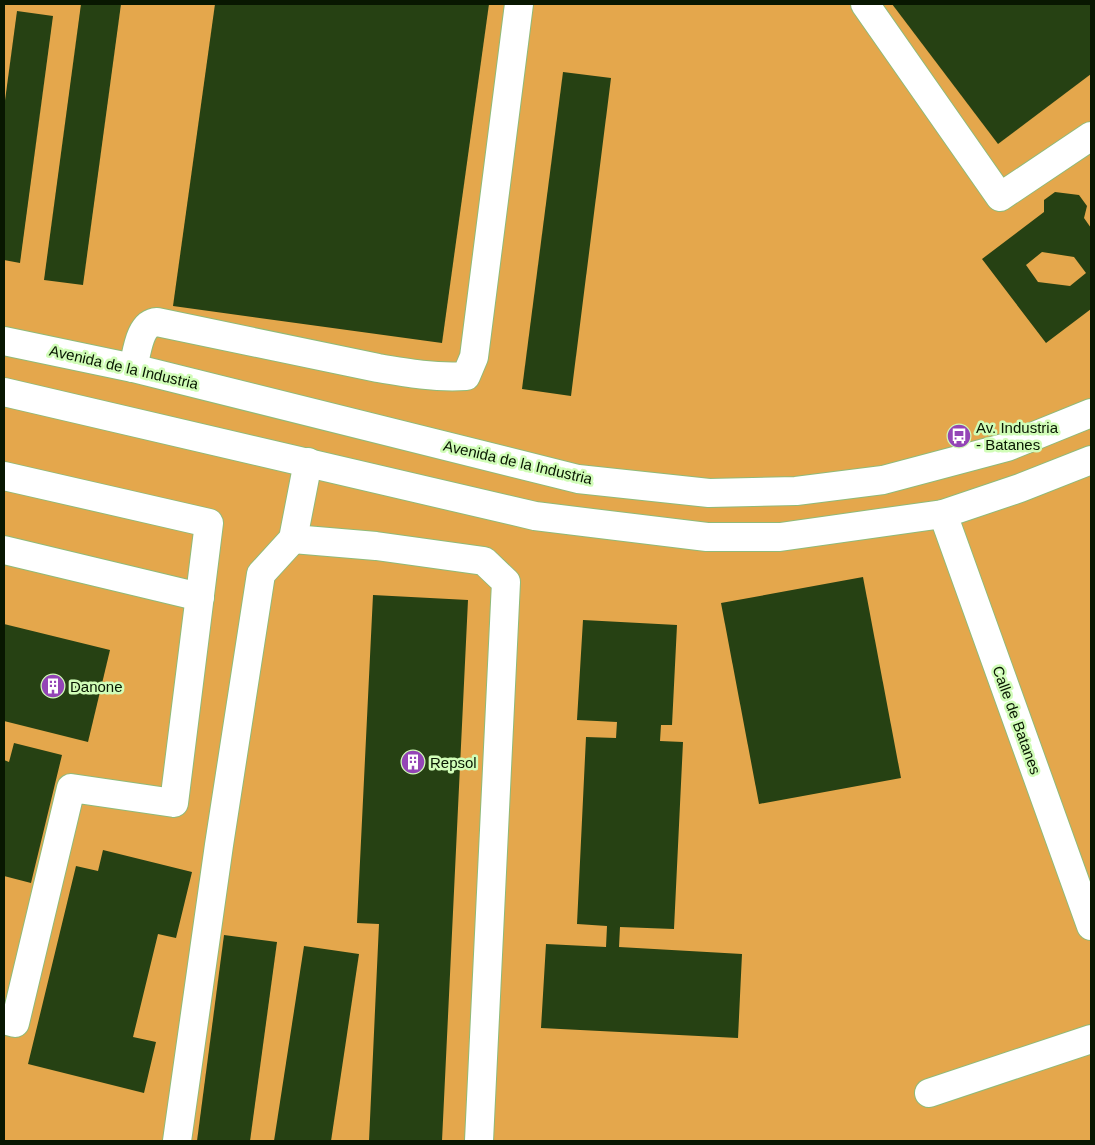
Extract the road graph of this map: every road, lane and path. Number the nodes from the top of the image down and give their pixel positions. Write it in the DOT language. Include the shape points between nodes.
graph roads {
  1 [pos="520,4"];
  2 [pos="865,4"];
  3 [pos="1091,136"];
  4 [pos="4,341"];
  5 [pos="133,368"];
  6 [pos="4,392"];
  7 [pos="1091,413"];
  8 [pos="1091,460"];
  9 [pos="308,462"];
  10 [pos="4,476"];
  11 [pos="943,514"];
  12 [pos="293,539"];
  13 [pos="4,550"];
  14 [pos="200,597"];
  15 [pos="1091,926"];
  16 [pos="4,1020"];
  17 [pos="1091,1039"];
  18 [pos="929,1093"];
  19 [pos="177,1141"];
  20 [pos="479,1141"];
  1 -- 5 [label="street" via="474,357 466,376 432,376 378,368 157,322 144,330"];
  2 -- 3 [label="street" via="1000,197"];
  4 -- 5 [label="street, Avenida de la Industria"];
  5 -- 7 [label="street, Avenida de la Industria" via="578,479 709,493 796,491 883,480 1007,447"];
  6 -- 9 [label="street"];
  8 -- 11 [label="street"];
  9 -- 11 [label="street" via="535,516 707,537 780,537"];
  9 -- 12 [label="street"];
  10 -- 14 [label="street" via="209,523"];
  11 -- 15 [label="street, Calle de Batanes"];
  12 -- 19 [label="street" via="261,574"];
  12 -- 20 [label="street" via="376,546 484,561 506,582"];
  13 -- 14 [label="street"];
  14 -- 16 [label="street" via="174,803 71,788 15,1023"];
  17 -- 18 [label="street"];
}
